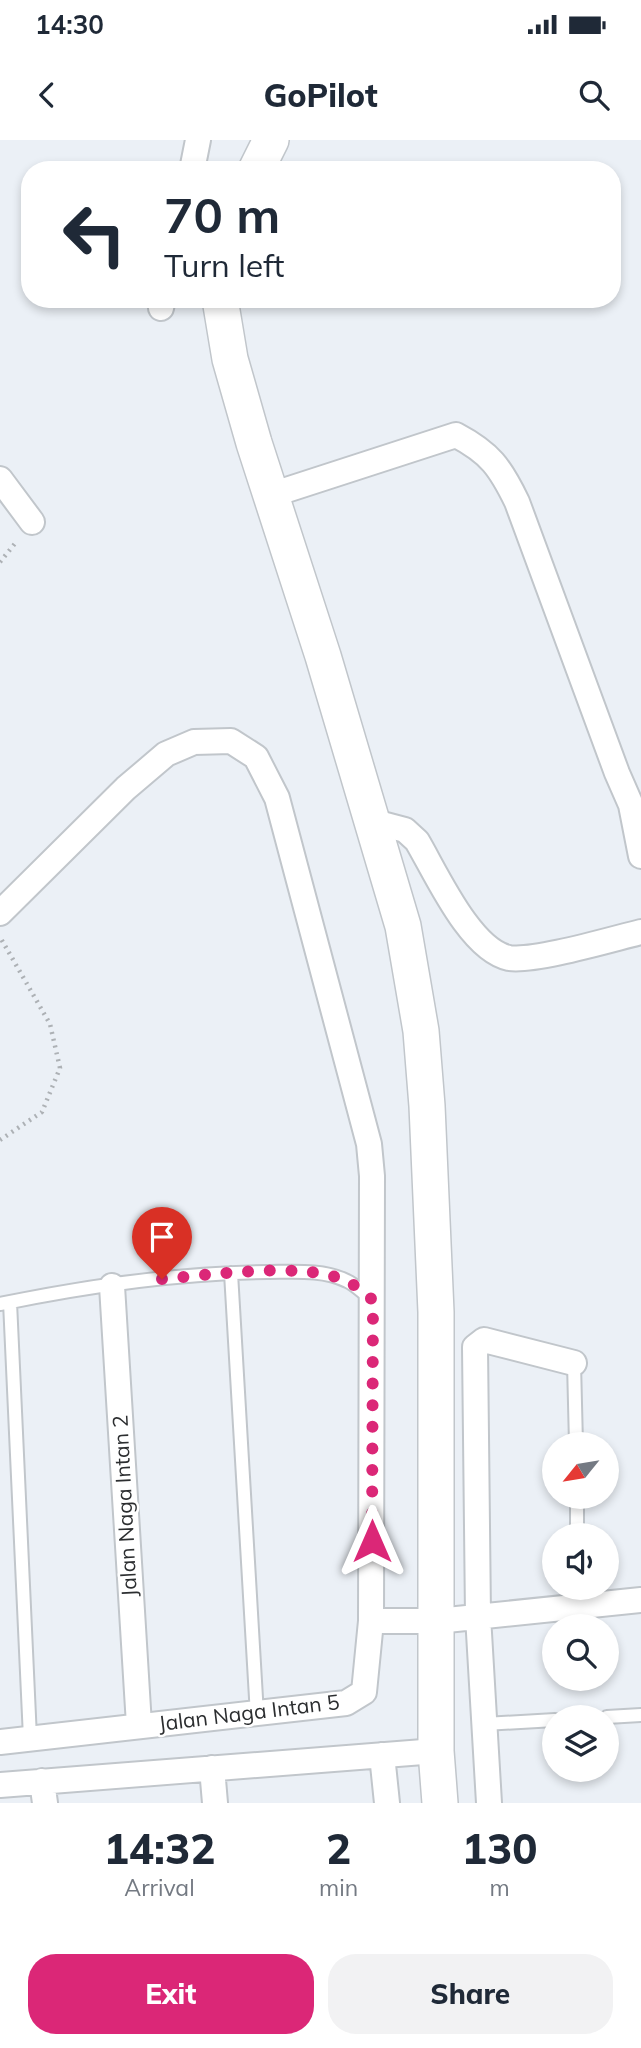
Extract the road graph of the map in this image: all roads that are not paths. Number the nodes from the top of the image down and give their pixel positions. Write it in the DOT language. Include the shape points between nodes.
graph roads {
  1 [pos="198,140"];
  2 [pos="271,140"];
  3 [pos="194,161"];
  4 [pos="260,161"];
  5 [pos="222,308"];
  6 [pos="0,479"];
  7 [pos="271,495"];
  8 [pos="32,522"];
  9 [pos="371,821"];
  10 [pos="641,856"];
  11 [pos="0,913"];
  12 [pos="641,932"];
  13 [pos="231,1273"];
  14 [pos="112,1286"];
  15 [pos="373,1300"];
  16 [pos="5,1303"];
  17 [pos="574,1363"];
  18 [pos="576,1432"];
  19 [pos="619,1599"];
  20 [pos="562,1600"];
  21 [pos="641,1600"];
  22 [pos="478,1616"];
  23 [pos="371,1621"];
  24 [pos="437,1621"];
  25 [pos="257,1715"];
  26 [pos="641,1715"];
  27 [pos="619,1716"];
  28 [pos="542,1721"];
  29 [pos="484,1724"];
  30 [pos="139,1725"];
  31 [pos="30,1738"];
  32 [pos="0,1742"];
  33 [pos="436,1751"];
  34 [pos="382,1755"];
  35 [pos="212,1768"];
  36 [pos="0,1784"];
  37 [pos="43,1792"];
  38 [pos="215,1803"];
  39 [pos="387,1803"];
  40 [pos="440,1803"];
  41 [pos="489,1803"];
  1 -- 3 [label="street"];
  2 -- 4 [label="main road"];
  5 -- 7 [label="main road" via="230,359"];
  6 -- 8 [label="street"];
  7 -- 9 [label="main road"];
  7 -- 10 [label="street" via="456,435 481,448 502,470 517,502 631,804"];
  9 -- 12 [label="street" via="405,830 417,841 470,930 490,949 509,958 540,956"];
  9 -- 24 [label="main road" via="403,926 428,1106 436,1312"];
  11 -- 15 [label="street" via="166,754 194,742 231,741 256,757 276,797 369,1144"];
  13 -- 14 [label="lane"];
  13 -- 15 [label="lane" via="317,1273 346,1281"];
  13 -- 25 [label="lane"];
  14 -- 16 [label="lane"];
  14 -- 30 [label="street, Jalan Naga Intan 2"];
  15 -- 23 [label="street"];
  16 -- 31 [label="lane"];
  17 -- 18 [label="lane"];
  17 -- 22 [label="street" via="484,1340 475,1347"];
  19 -- 21 [label="street"];
  20 -- 22 [label="street"];
  22 -- 24 [label="street"];
  22 -- 29 [label="street"];
  23 -- 24 [label="street"];
  23 -- 25 [label="street, Jalan Naga Intan 5" via="364,1692 346,1703"];
  24 -- 33 [label="main road"];
  25 -- 30 [label="street, Jalan Naga Intan 5"];
  26 -- 27 [label="lane"];
  28 -- 29 [label="lane"];
  29 -- 41 [label="street"];
  30 -- 31 [label="street, Jalan Naga Intan 5"];
  31 -- 32 [label="street, Jalan Naga Intan 5"];
  33 -- 34 [label="street"];
  33 -- 40 [label="main road"];
  34 -- 35 [label="street"];
  34 -- 39 [label="street"];
  35 -- 37 [label="street"];
  35 -- 38 [label="street"];
  36 -- 37 [label="street"];
}
